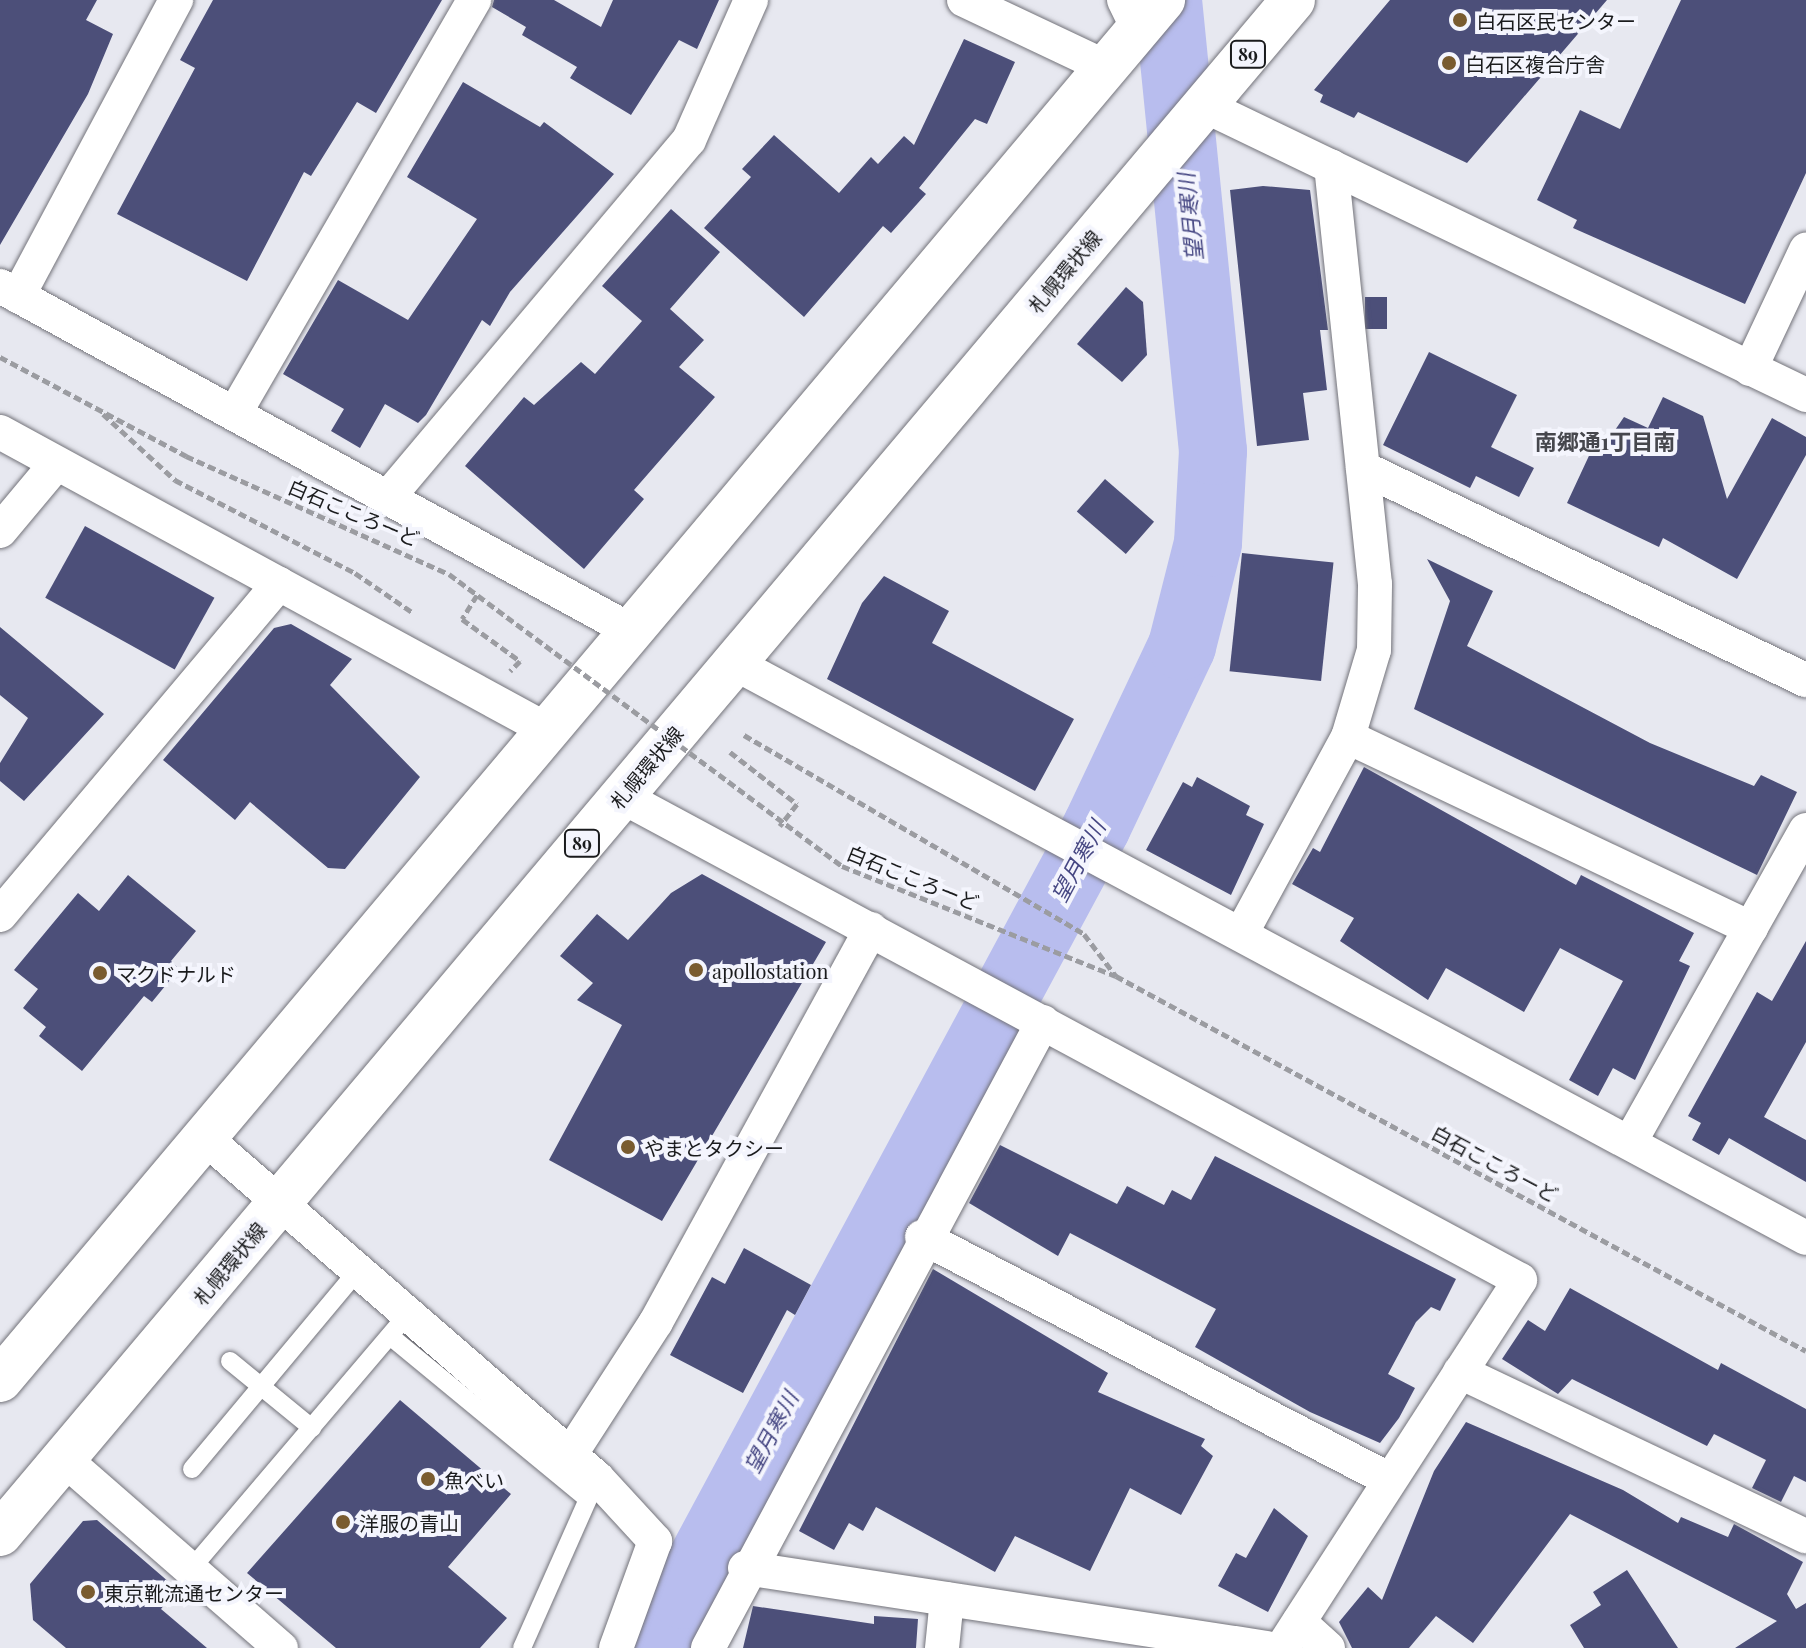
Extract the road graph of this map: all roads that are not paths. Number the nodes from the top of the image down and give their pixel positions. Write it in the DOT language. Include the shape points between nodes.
graph roads {
  1 [pos="176,0"];
  2 [pos="474,0"];
  3 [pos="751,0"];
  4 [pos="964,0"];
  5 [pos="1293,0"];
  6 [pos="1144,11"];
  7 [pos="1106,67"];
  8 [pos="1203,107"];
  9 [pos="1331,166"];
  10 [pos="1806,250"];
  11 [pos="9,291"];
  12 [pos="1750,369"];
  13 [pos="1806,395"];
  14 [pos="236,411"];
  15 [pos="0,432"];
  16 [pos="56,464"];
  17 [pos="1363,468"];
  18 [pos="390,495"];
  19 [pos="0,531"];
  20 [pos="279,584"];
  21 [pos="630,630"];
  22 [pos="734,663"];
  23 [pos="1806,680"];
  24 [pos="549,731"];
  25 [pos="1348,737"];
  26 [pos="621,796"];
  27 [pos="1806,830"];
  28 [pos="0,915"];
  29 [pos="1751,928"];
  30 [pos="871,929"];
  31 [pos="1241,934"];
  32 [pos="1033,1016"];
  33 [pos="205,1138"];
  34 [pos="1630,1142"];
  35 [pos="280,1201"];
  36 [pos="922,1237"];
  37 [pos="1806,1238"];
  38 [pos="357,1272"];
  39 [pos="399,1326"];
  40 [pos="230,1361"];
  41 [pos="1460,1372"];
  42 [pos="0,1380"];
  43 [pos="261,1387"];
  44 [pos="312,1428"];
  45 [pos="570,1455"];
  46 [pos="64,1459"];
  47 [pos="192,1469"];
  48 [pos="1390,1480"];
  49 [pos="593,1489"];
  50 [pos="0,1534"];
  51 [pos="1806,1536"];
  52 [pos="745,1568"];
  53 [pos="191,1569"];
  54 [pos="947,1599"];
  55 [pos="1291,1635"];
  56 [pos="281,1648"];
  57 [pos="522,1648"];
  58 [pos="616,1648"];
  59 [pos="708,1648"];
  60 [pos="942,1648"];
  61 [pos="1267,1648"];
  62 [pos="1328,1648"];
  1 -- 11 [label="street"];
  2 -- 14 [label="street"];
  3 -- 18 [label="street" via="689,140"];
  4 -- 7 [label="street"];
  5 -- 8 [label="main road, 札幌環状線 / 89"];
  6 -- 7 [label="main road"];
  7 -- 21 [label="main road"];
  8 -- 9 [label="street"];
  8 -- 22 [label="main road, 札幌環状線 / 89"];
  9 -- 12 [label="street"];
  9 -- 17 [label="street"];
  10 -- 12 [label="street"];
  11 -- 14 [label="street"];
  12 -- 13 [label="street"];
  14 -- 18 [label="street"];
  15 -- 16 [label="street"];
  16 -- 19 [label="street"];
  16 -- 20 [label="street"];
  17 -- 23 [label="street"];
  17 -- 25 [label="street" via="1376,615 1367,683"];
  18 -- 21 [label="street"];
  20 -- 24 [label="street"];
  20 -- 28 [label="street"];
  21 -- 24 [label="main road"];
  22 -- 26 [label="main road, 札幌環状線 / 89"];
  22 -- 31 [label="street"];
  24 -- 33 [label="main road"];
  25 -- 29 [label="street"];
  25 -- 31 [label="street"];
  26 -- 30 [label="street"];
  26 -- 35 [label="main road, 札幌環状線 / 89"];
  27 -- 29 [label="street"];
  29 -- 34 [label="street"];
  30 -- 32 [label="street"];
  30 -- 45 [label="street" via="656,1322"];
  31 -- 34 [label="street"];
  32 -- 36 [label="street"];
  32 -- 41 [label="street" via="1520,1280"];
  33 -- 35 [label="street"];
  33 -- 42 [label="main road"];
  34 -- 37 [label="street"];
  35 -- 38 [label="street"];
  35 -- 46 [label="main road, 札幌環状線 / 89"];
  36 -- 48 [label="street"];
  36 -- 52 [label="street"];
  38 -- 39 [label="street"];
  38 -- 43 [label="lane"];
  39 -- 44 [label="lane"];
  39 -- 45 [label="street"];
  39 -- 49 [label="lane"];
  40 -- 43 [label="lane"];
  41 -- 48 [label="street"];
  41 -- 51 [label="street"];
  43 -- 44 [label="lane"];
  43 -- 47 [label="lane"];
  44 -- 53 [label="lane"];
  45 -- 49 [label="street"];
  46 -- 50 [label="main road, 札幌環状線 / 89"];
  46 -- 53 [label="street"];
  48 -- 55 [label="street"];
  49 -- 57 [label="lane"];
  49 -- 58 [label="street" via="655,1541"];
  52 -- 54 [label="street"];
  52 -- 59 [label="street"];
  53 -- 56 [label="street"];
  54 -- 60 [label="street"];
  54 -- 61 [label="street"];
  55 -- 62 [label="street"];
}
